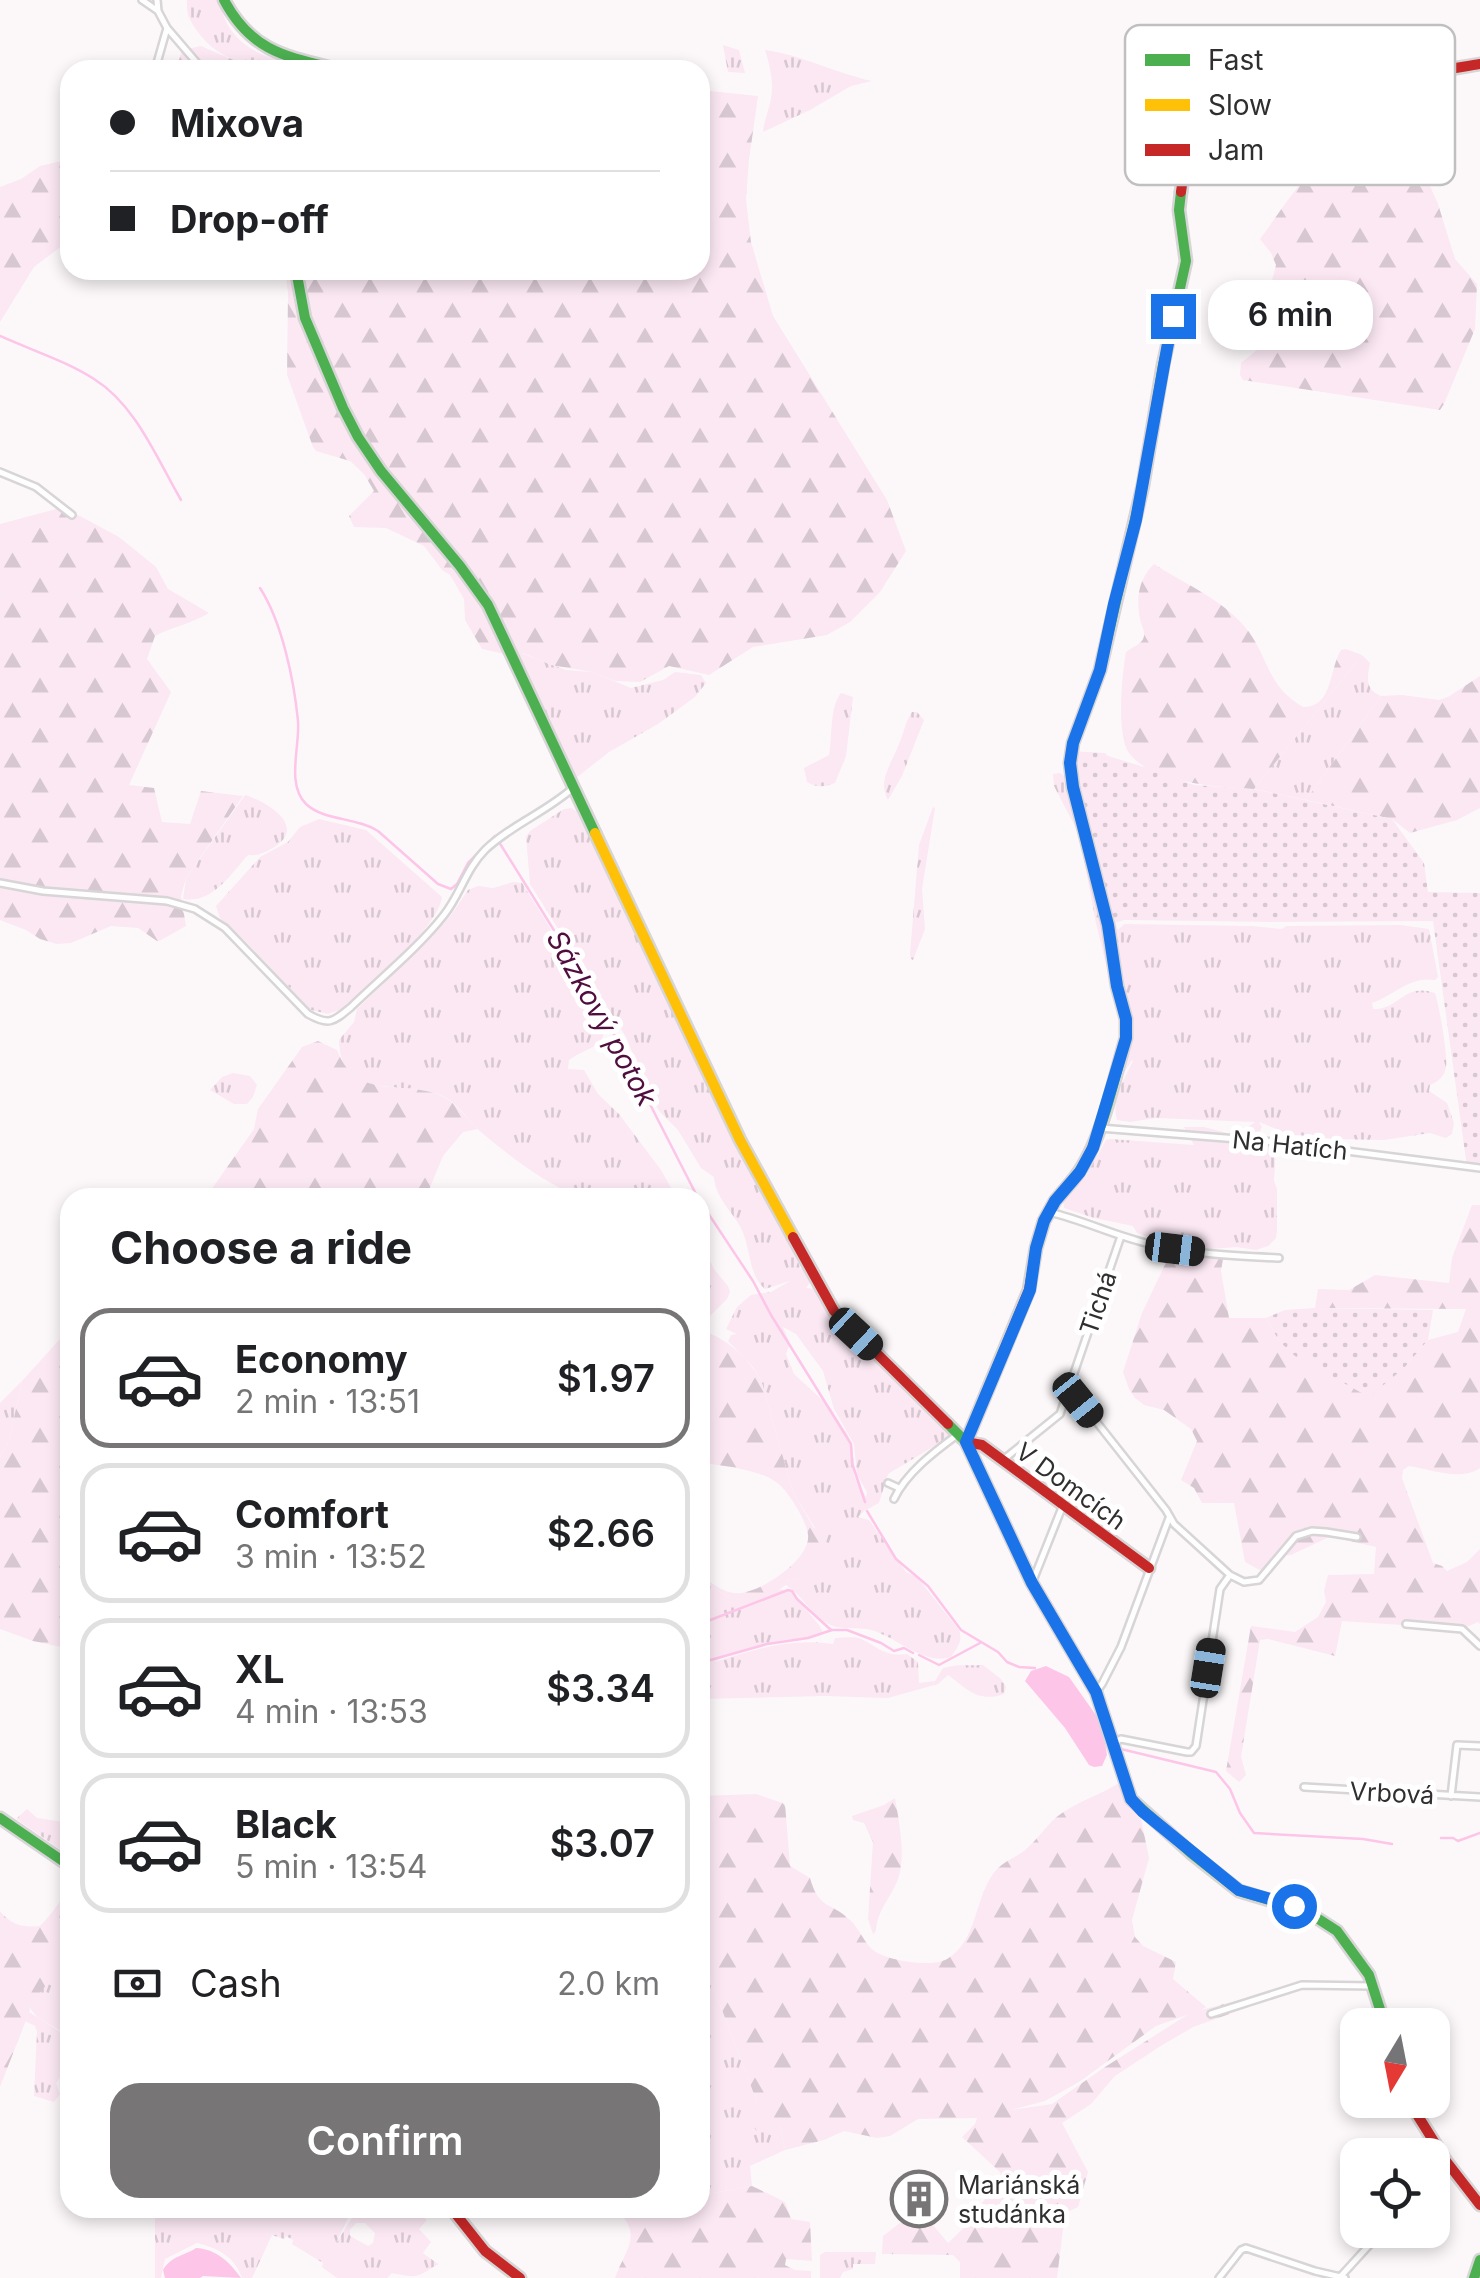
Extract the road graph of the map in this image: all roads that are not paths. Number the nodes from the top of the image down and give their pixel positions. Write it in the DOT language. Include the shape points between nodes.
graph roads {
  1 [pos="142,0"];
  2 [pos="157,0"];
  3 [pos="224,0"];
  4 [pos="158,11"];
  5 [pos="167,28"];
  6 [pos="158,60"];
  7 [pos="194,60"];
  8 [pos="303,60"];
  9 [pos="1480,64"];
  10 [pos="1455,70"];
  11 [pos="1183,185"];
  12 [pos="298,280"];
  13 [pos="0,472"];
  14 [pos="72,514"];
  15 [pos="573,788"];
  16 [pos="0,883"];
  17 [pos="1100,1128"];
  18 [pos="1480,1168"];
  19 [pos="1050,1212"];
  20 [pos="1121,1236"];
  21 [pos="1279,1258"];
  22 [pos="1069,1387"];
  23 [pos="1078,1400"];
  24 [pos="1060,1414"];
  25 [pos="963,1438"];
  26 [pos="1003,1460"];
  27 [pos="888,1483"];
  28 [pos="900,1488"];
  29 [pos="894,1499"];
  30 [pos="1063,1505"];
  31 [pos="1169,1518"];
  32 [pos="1357,1536"];
  33 [pos="1150,1568"];
  34 [pos="1230,1575"];
  35 [pos="1032,1583"];
  36 [pos="1406,1624"];
  37 [pos="1479,1642"];
  38 [pos="1096,1692"];
  39 [pos="1113,1743"];
  40 [pos="1480,1746"];
  41 [pos="1304,1788"];
  42 [pos="1451,1796"];
  43 [pos="1480,1797"];
  44 [pos="0,1818"];
  45 [pos="60,1859"];
  46 [pos="1374,1986"];
  47 [pos="1380,2008"];
  48 [pos="1211,2014"];
  49 [pos="1450,2166"];
  50 [pos="1480,2205"];
  51 [pos="460,2218"];
  52 [pos="1367,2248"];
  53 [pos="1480,2260"];
  54 [pos="520,2278"];
  55 [pos="1219,2278"];
  56 [pos="1341,2278"];
  57 [pos="1474,2278"];
  1 -- 4 [label="street"];
  2 -- 4 [label="street"];
  3 -- 8 [label="street" via="244,33"];
  4 -- 5 [label="street"];
  5 -- 6 [label="street"];
  5 -- 7 [label="street"];
  9 -- 10 [label="street"];
  11 -- 17 [label="street" via="1186,261 1143,485 1100,670 1071,751 1073,787 1126,1019"];
  12 -- 15 [label="street" via="305,318 358,438 488,605"];
  13 -- 14 [label="street" via="36,487"];
  15 -- 16 [label="street" via="481,854 437,924 328,1022 308,1014 225,928 195,909"];
  15 -- 25 [label="street" via="740,1140 829,1302"];
  17 -- 18 [label="street, Na Hatích"];
  17 -- 19 [label="street" via="1087,1161"];
  19 -- 20 [label="street"];
  19 -- 25 [label="street" via="1030,1290"];
  20 -- 21 [label="street" via="1175,1249"];
  20 -- 22 [label="street, Tichá"];
  22 -- 23 [label="street"];
  22 -- 24 [label="street, Tichá"];
  23 -- 24 [label="street"];
  23 -- 31 [label="street"];
  24 -- 26 [label="street"];
  25 -- 26 [label="street, V Domcích"];
  25 -- 28 [label="street" via="940,1448"];
  25 -- 35 [label="street"];
  26 -- 30 [label="street, V Domcích"];
  27 -- 28 [label="street"];
  28 -- 29 [label="street"];
  30 -- 33 [label="street, V Domcích"];
  30 -- 35 [label="street"];
  31 -- 33 [label="street"];
  31 -- 34 [label="street"];
  32 -- 34 [label="street" via="1296,1536 1259,1580"];
  33 -- 38 [label="street"];
  34 -- 39 [label="street" via="1220,1589 1194,1750"];
  35 -- 38 [label="street"];
  36 -- 37 [label="street" via="1462,1628"];
  38 -- 39 [label="street"];
  39 -- 46 [label="street" via="1136,1805 1228,1883 1328,1924"];
  40 -- 42 [label="street" via="1457,1745"];
  41 -- 42 [label="street, Vrbová"];
  42 -- 43 [label="street, Vrbová"];
  44 -- 45 [label="street"];
  46 -- 47 [label="street"];
  46 -- 48 [label="street" via="1302,1984"];
  49 -- 50 [label="street"];
  51 -- 54 [label="street" via="485,2251"];
  52 -- 56 [label="street"];
  53 -- 57 [label="street"];
  55 -- 56 [label="street" via="1251,2248"];
}
